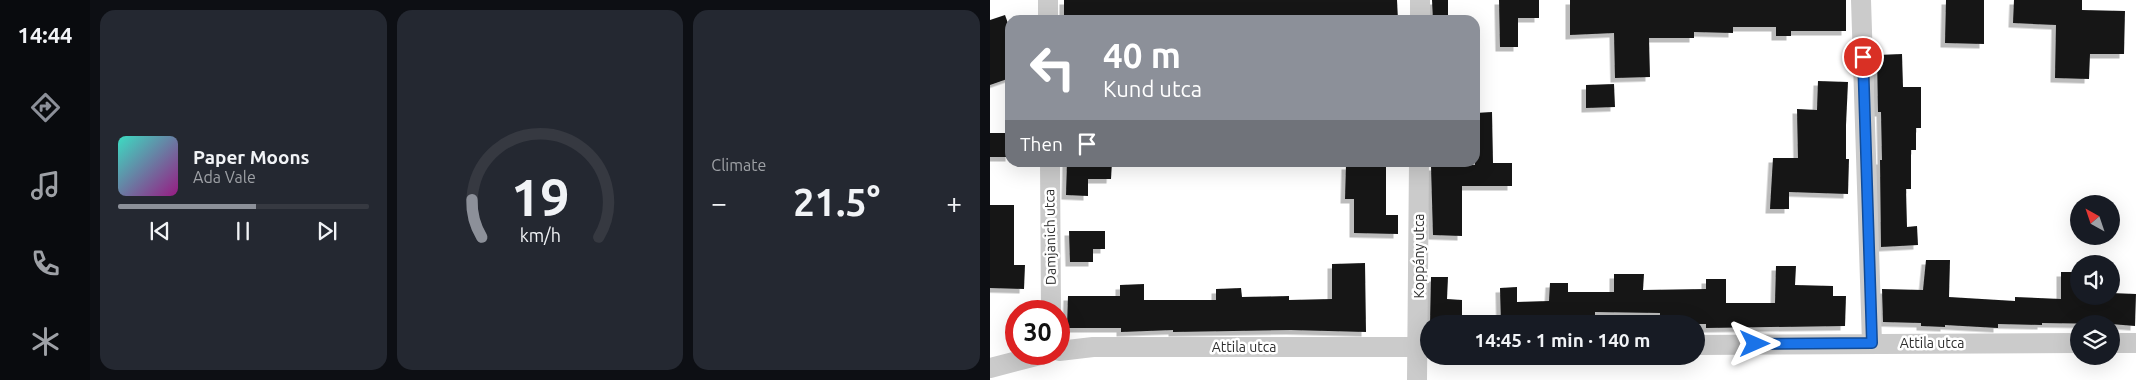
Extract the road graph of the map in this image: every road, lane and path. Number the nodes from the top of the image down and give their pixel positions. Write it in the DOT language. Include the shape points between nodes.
graph roads {
  1 [pos="1048,0"];
  2 [pos="1420,0"];
  3 [pos="1861,0"];
  4 [pos="1048,15"];
  5 [pos="1420,15"];
  6 [pos="1050,167"];
  7 [pos="1419,167"];
  8 [pos="1051,300"];
  9 [pos="1422,315"];
  10 [pos="1872,343"];
  11 [pos="2070,343"];
  12 [pos="2120,343"];
  13 [pos="2136,343"];
  14 [pos="1705,345"];
  15 [pos="1420,347"];
  16 [pos="1070,350"];
  17 [pos="1005,364"];
  18 [pos="1420,364"];
  19 [pos="990,368"];
  20 [pos="1417,380"];
  1 -- 4 [label="street"];
  2 -- 5 [label="street"];
  3 -- 10 [label="street"];
  6 -- 8 [label="street, Damjanich utca"];
  7 -- 9 [label="street, Koppány utca"];
  10 -- 11 [label="street, Attila utca"];
  10 -- 14 [label="street, Attila utca"];
  12 -- 13 [label="street"];
  15 -- 16 [label="street, Attila utca" via="1093,347"];
  17 -- 19 [label="street"];
  18 -- 20 [label="street, Koppány utca"];
}
